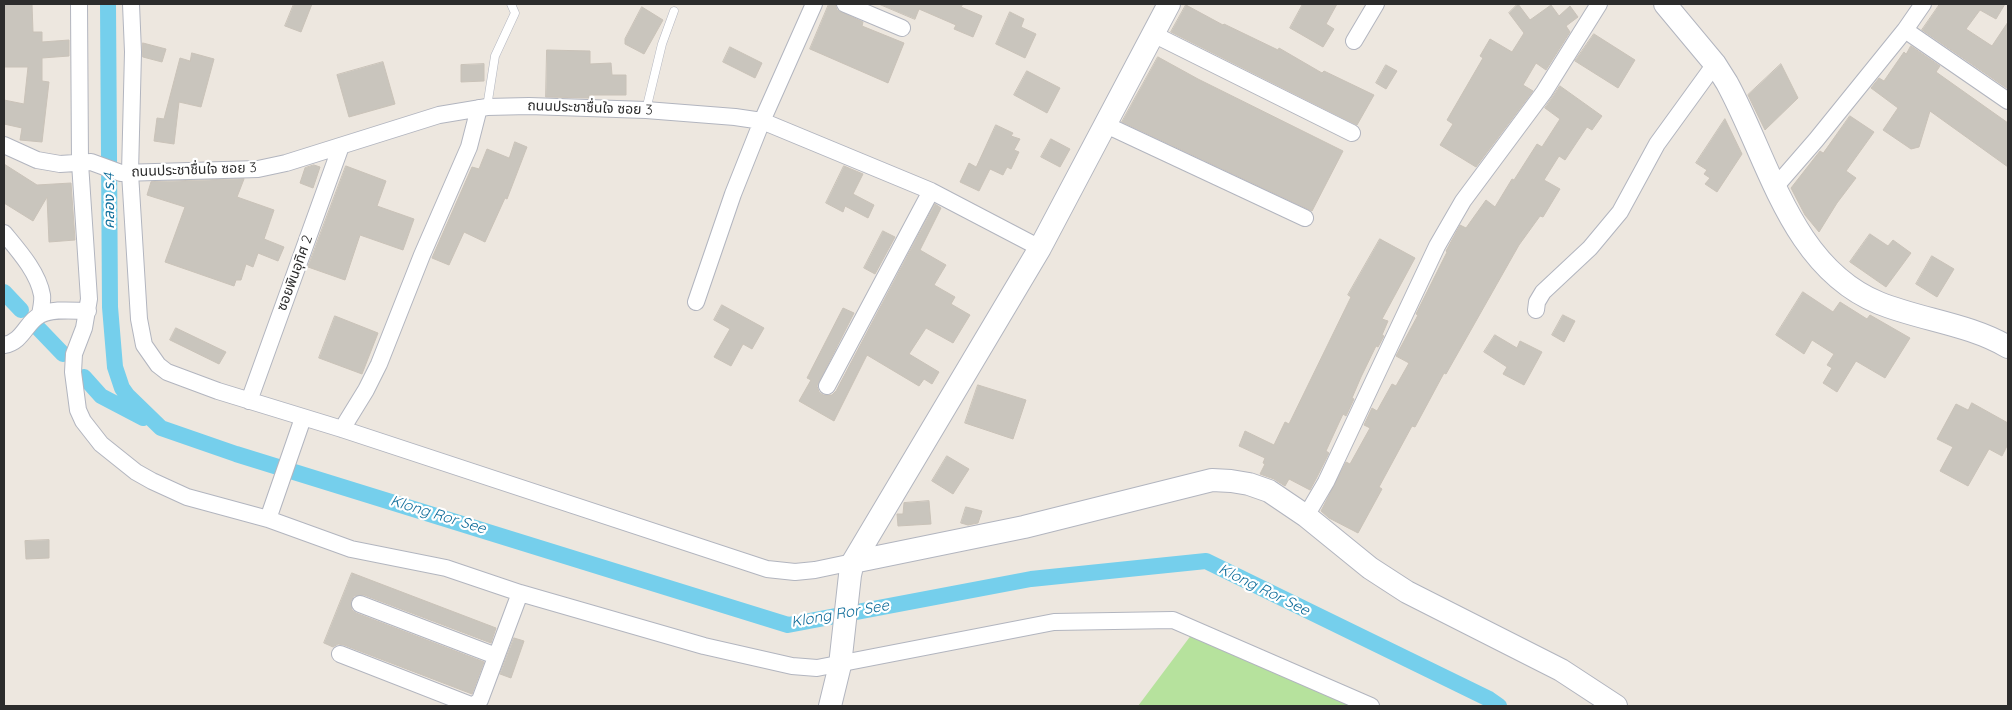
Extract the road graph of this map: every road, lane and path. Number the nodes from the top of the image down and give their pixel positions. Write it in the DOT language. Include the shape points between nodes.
graph roads {
  1 [pos="78,4"];
  2 [pos="131,4"];
  3 [pos="511,4"];
  4 [pos="814,4"];
  5 [pos="845,4"];
  6 [pos="1169,4"];
  7 [pos="1376,4"];
  8 [pos="1599,4"];
  9 [pos="1923,4"];
  10 [pos="1667,5"];
  11 [pos="674,11"];
  12 [pos="902,28"];
  13 [pos="1905,30"];
  14 [pos="1153,34"];
  15 [pos="1354,41"];
  16 [pos="1715,64"];
  17 [pos="2008,101"];
  18 [pos="483,108"];
  19 [pos="646,110"];
  20 [pos="762,121"];
  21 [pos="1104,124"];
  22 [pos="1352,133"];
  23 [pos="4,145"];
  24 [pos="341,146"];
  25 [pos="86,163"];
  26 [pos="126,173"];
  27 [pos="1776,186"];
  28 [pos="931,190"];
  29 [pos="1305,218"];
  30 [pos="4,233"];
  31 [pos="1040,248"];
  32 [pos="696,302"];
  33 [pos="1536,310"];
  34 [pos="88,311"];
  35 [pos="40,315"];
  36 [pos="4,345"];
  37 [pos="2008,347"];
  38 [pos="827,386"];
  39 [pos="249,401"];
  40 [pos="303,418"];
  41 [pos="342,429"];
  42 [pos="1306,516"];
  43 [pos="268,519"];
  44 [pos="851,568"];
  45 [pos="520,593"];
  46 [pos="360,604"];
  47 [pos="340,654"];
  48 [pos="496,656"];
  49 [pos="841,659"];
  50 [pos="830,706"];
  51 [pos="1371,706"];
  52 [pos="1616,706"];
  1 -- 25 [label="street"];
  2 -- 26 [label="street" via="133,52"];
  3 -- 18 [label="lane" via="515,12 495,56"];
  4 -- 20 [label="street"];
  5 -- 12 [label="street"];
  6 -- 14 [label="street"];
  7 -- 15 [label="street"];
  8 -- 42 [label="street" via="1544,92 1463,201 1437,246 1326,482"];
  9 -- 13 [label="street"];
  10 -- 16 [label="street"];
  11 -- 19 [label="lane" via="662,44"];
  13 -- 17 [label="street"];
  13 -- 27 [label="street"];
  14 -- 21 [label="street"];
  14 -- 22 [label="street"];
  16 -- 27 [label="street" via="1735,98"];
  16 -- 33 [label="street" via="1657,144 1620,212 1590,248 1543,292"];
  18 -- 19 [label="street, ถนนประชาชื่นใจ ซอย 3" via="529,106"];
  18 -- 24 [label="street, ถนนประชาชื่นใจ ซอย 3" via="439,114"];
  18 -- 41 [label="street" via="379,364"];
  19 -- 20 [label="street, ถนนประชาชื่นใจ ซอย 3"];
  20 -- 28 [label="street, ถนนประชาชื่นใจ ซอย 3"];
  20 -- 32 [label="street"];
  21 -- 29 [label="street"];
  21 -- 31 [label="street"];
  23 -- 25 [label="street" via="49,163"];
  24 -- 26 [label="street, ถนนประชาชื่นใจ ซอย 3" via="258,169"];
  24 -- 39 [label="street, ซอยพินอุทิศ 2"];
  25 -- 26 [label="street"];
  25 -- 34 [label="street"];
  26 -- 39 [label="street" via="144,344 158,365 168,372"];
  27 -- 37 [label="street" via="1809,248 1846,285 1880,303 1987,336"];
  28 -- 31 [label="street, ถนนประชาชื่นใจ ซอย 3"];
  28 -- 38 [label="street"];
  30 -- 35 [label="street" via="40,289"];
  31 -- 44 [label="street"];
  34 -- 35 [label="street" via="56,311"];
  34 -- 43 [label="street" via="74,354 73,372 78,410 91,433 136,472 168,490"];
  35 -- 36 [label="street" via="17,339"];
  39 -- 40 [label="street"];
  40 -- 41 [label="street"];
  40 -- 43 [label="street"];
  41 -- 44 [label="street" via="767,569 795,572"];
  42 -- 44 [label="street" via="1258,486 1212,480"];
  42 -- 52 [label="street" via="1370,568 1407,592 1561,670"];
  43 -- 45 [label="street" via="351,548 446,568"];
  44 -- 49 [label="street"];
  45 -- 48 [label="street"];
  45 -- 49 [label="street" via="704,646 792,666 817,668"];
  46 -- 48 [label="street"];
  47 -- 48 [label="street" via="471,706 480,700"];
  49 -- 50 [label="street"];
  49 -- 51 [label="street" via="1054,622 1173,620"];
}
